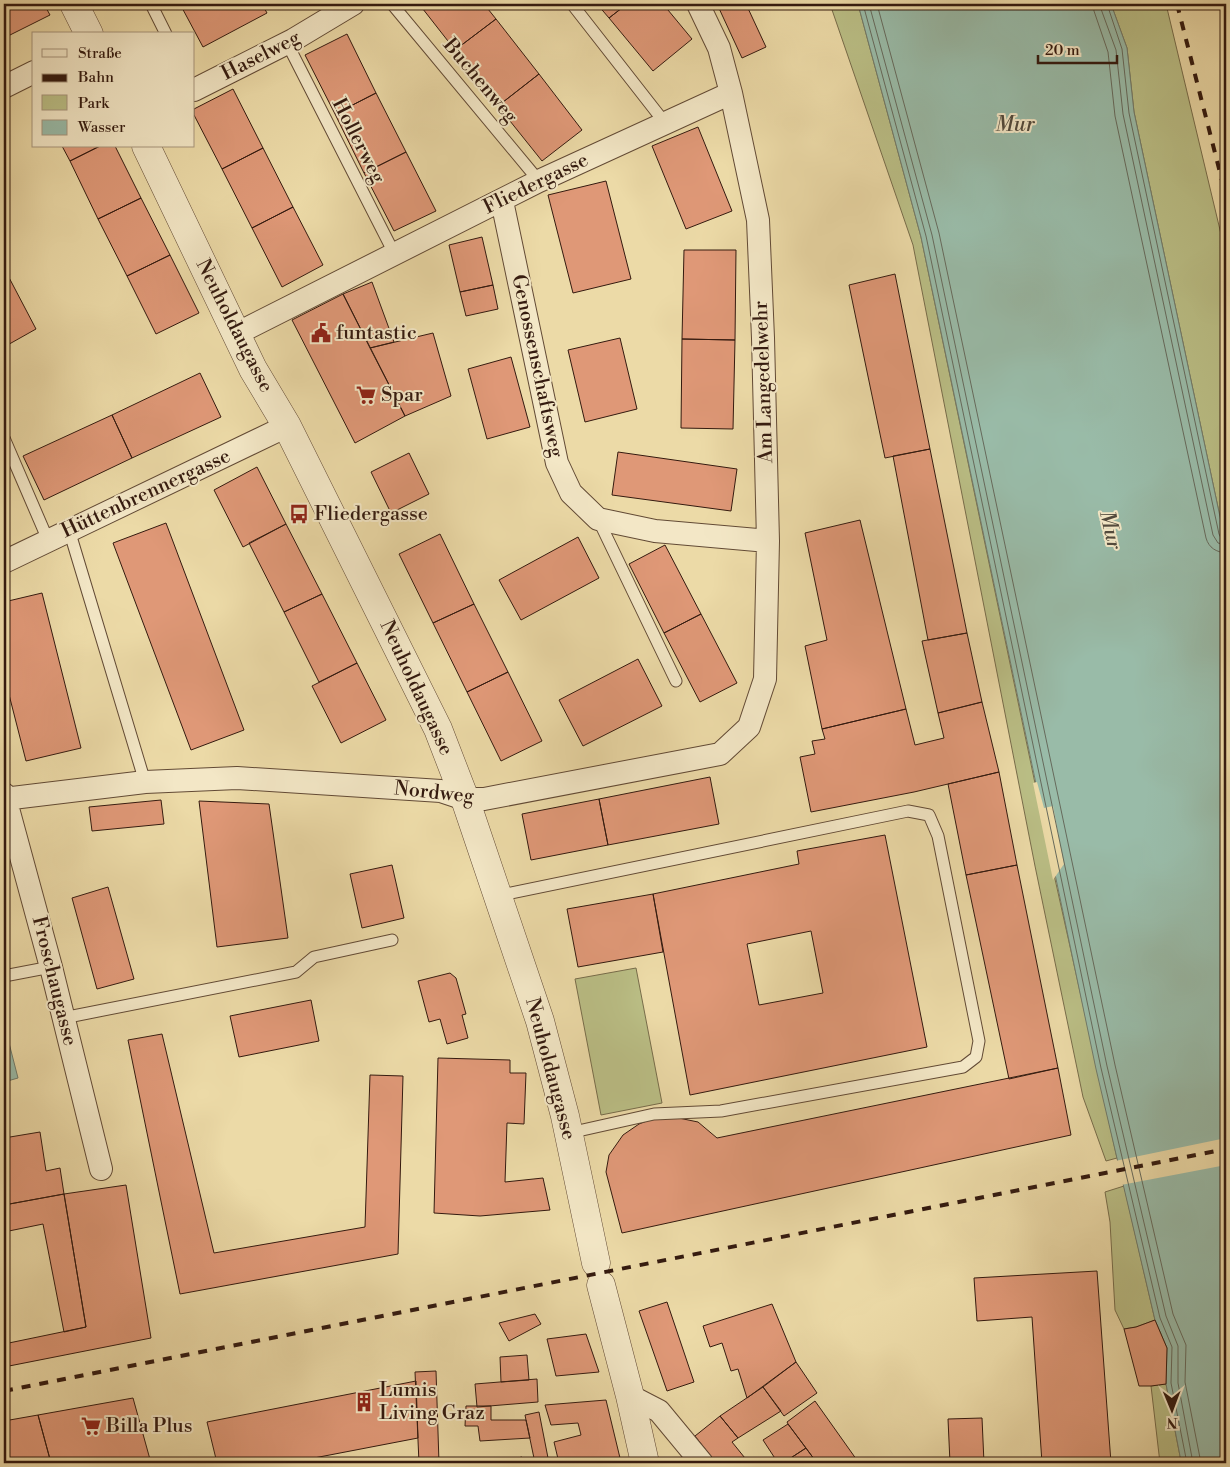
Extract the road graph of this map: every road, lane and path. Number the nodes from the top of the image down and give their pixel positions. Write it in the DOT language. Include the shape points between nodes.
graph roads {
  1 [pos="74,4"];
  2 [pos="151,4"];
  3 [pos="353,4"];
  4 [pos="392,4"];
  5 [pos="572,4"];
  6 [pos="698,4"];
  7 [pos="88,32"];
  8 [pos="165,32"];
  9 [pos="287,43"];
  10 [pos="32,73"];
  11 [pos="4,87"];
  12 [pos="195,89"];
  13 [pos="731,93"];
  14 [pos="665,123"];
  15 [pos="147,148"];
  16 [pos="540,182"];
  17 [pos="502,201"];
  18 [pos="395,255"];
  19 [pos="236,334"];
  20 [pos="287,426"];
  21 [pos="4,438"];
  22 [pos="598,518"];
  23 [pos="69,530"];
  24 [pos="48,540"];
  25 [pos="768,541"];
  26 [pos="4,562"];
  27 [pos="676,681"];
  28 [pos="720,754"];
  29 [pos="145,782"];
  30 [pos="4,797"];
  31 [pos="465,799"];
  32 [pos="498,896"];
  33 [pos="392,940"];
  34 [pos="51,967"];
  35 [pos="4,976"];
  36 [pos="63,1018"];
  37 [pos="569,1133"];
  38 [pos="102,1169"];
  39 [pos="630,1396"];
  40 [pos="645,1463"];
  41 [pos="702,1463"];
  1 -- 7 [label="street"];
  2 -- 8 [label="lane"];
  3 -- 9 [label="street, Haselweg"];
  4 -- 16 [label="lane, Buchenweg"];
  5 -- 14 [label="lane"];
  6 -- 13 [label="street, Am Langedelwehr" via="719,48"];
  9 -- 12 [label="street, Haselweg"];
  9 -- 18 [label="lane, Hollerweg"];
  10 -- 11 [label="street"];
  13 -- 14 [label="street, Fliedergasse"];
  13 -- 25 [label="street, Am Langedelwehr" via="758,220"];
  14 -- 16 [label="street, Fliedergasse"];
  15 -- 19 [label="street, Neuholdaugasse"];
  16 -- 17 [label="street, Fliedergasse"];
  17 -- 18 [label="street, Fliedergasse"];
  17 -- 22 [label="street, Genossenschaftsweg" via="557,463 571,493"];
  18 -- 19 [label="street, Fliedergasse"];
  19 -- 20 [label="street, Neuholdaugasse" via="253,370"];
  20 -- 23 [label="street, Hüttenbrennergasse"];
  20 -- 31 [label="street, Neuholdaugasse" via="438,729"];
  21 -- 24 [label="lane"];
  22 -- 25 [label="street, Genossenschaftsweg" via="655,531"];
  22 -- 27 [label="lane, Genossenschaftsweg"];
  23 -- 24 [label="street, Hüttenbrennergasse"];
  23 -- 29 [label="lane"];
  24 -- 26 [label="street, Hüttenbrennergasse"];
  25 -- 28 [label="street, Am Langedelwehr" via="765,680 749,727"];
  28 -- 31 [label="street, Nordweg"];
  29 -- 30 [label="street, Nordweg"];
  29 -- 31 [label="street, Nordweg" via="237,778 440,790"];
  30 -- 34 [label="street, Froschaugasse"];
  31 -- 32 [label="street, Neuholdaugasse"];
  32 -- 37 [label="street, Neuholdaugasse" via="540,1022"];
  32 -- 37 [label="lane" via="908,811 929,815 938,836 979,1041 976,1057 963,1067 721,1111 654,1114"];
  33 -- 36 [label="lane" via="314,957 296,972"];
  34 -- 35 [label="lane"];
  34 -- 36 [label="street, Froschaugasse"];
  36 -- 38 [label="street, Froschaugasse"];
  37 -- 39 [label="street, Neuholdaugasse" via="599,1274"];
  39 -- 40 [label="street, Neuholdaugasse"];
  39 -- 41 [label="street" via="659,1411"];
}
